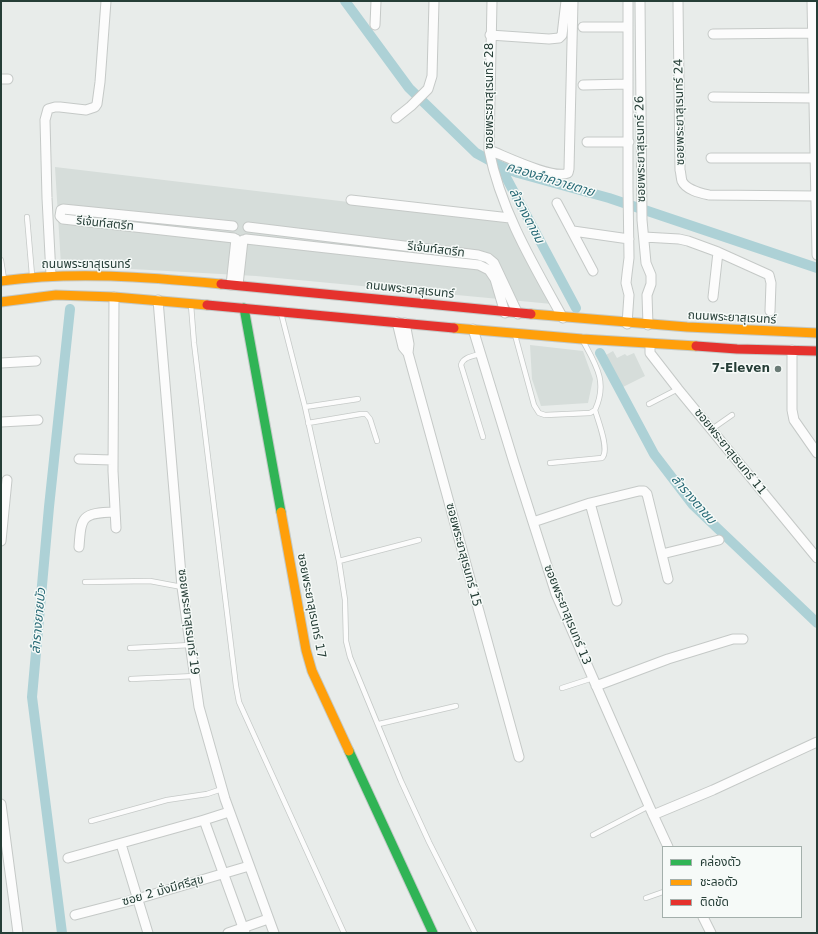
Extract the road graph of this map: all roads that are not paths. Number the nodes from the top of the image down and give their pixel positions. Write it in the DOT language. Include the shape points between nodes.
graph roads {
  1 [pos="106,1"];
  2 [pos="376,1"];
  3 [pos="434,1"];
  4 [pos="492,1"];
  5 [pos="566,1"];
  6 [pos="574,1"];
  7 [pos="628,1"];
  8 [pos="640,1"];
  9 [pos="678,1"];
  10 [pos="812,1"];
  11 [pos="375,25"];
  12 [pos="583,27"];
  13 [pos="628,27"];
  14 [pos="813,32"];
  15 [pos="713,34"];
  16 [pos="490,35"];
  17 [pos="628,84"];
  18 [pos="583,85"];
  19 [pos="713,97"];
  20 [pos="815,98"];
  21 [pos="641,100"];
  22 [pos="628,102"];
  23 [pos="396,118"];
  24 [pos="587,142"];
  25 [pos="629,142"];
  26 [pos="490,152"];
  27 [pos="711,158"];
  28 [pos="815,158"];
  29 [pos="816,196"];
  30 [pos="351,200"];
  31 [pos="557,203"];
  32 [pos="27,217"];
  33 [pos="510,218"];
  34 [pos="234,226"];
  35 [pos="248,227"];
  36 [pos="573,231"];
  37 [pos="644,237"];
  38 [pos="240,239"];
  39 [pos="629,239"];
  40 [pos="718,252"];
  41 [pos="817,255"];
  42 [pos="1,260"];
  43 [pos="593,271"];
  44 [pos="51,275"];
  45 [pos="32,277"];
  46 [pos="3,281"];
  47 [pos="234,285"];
  48 [pos="629,295"];
  49 [pos="647,295"];
  50 [pos="114,297"];
  51 [pos="714,298"];
  52 [pos="158,300"];
  53 [pos="1,302"];
  54 [pos="191,304"];
  55 [pos="244,308"];
  56 [pos="367,308"];
  57 [pos="770,311"];
  58 [pos="281,312"];
  59 [pos="505,313"];
  60 [pos="518,314"];
  61 [pos="563,318"];
  62 [pos="401,323"];
  63 [pos="627,324"];
  64 [pos="648,325"];
  65 [pos="473,329"];
  66 [pos="514,333"];
  67 [pos="817,333"];
  68 [pos="582,339"];
  69 [pos="650,344"];
  70 [pos="792,350"];
  71 [pos="817,351"];
  72 [pos="481,354"];
  73 [pos="36,361"];
  74 [pos="1,363"];
  75 [pos="678,389"];
  76 [pos="358,399"];
  77 [pos="649,404"];
  78 [pos="305,407"];
  79 [pos="595,410"];
  80 [pos="732,415"];
  81 [pos="38,420"];
  82 [pos="1,422"];
  83 [pos="308,424"];
  84 [pos="712,429"];
  85 [pos="483,437"];
  86 [pos="377,441"];
  87 [pos="817,453"];
  88 [pos="79,459"];
  89 [pos="112,460"];
  90 [pos="550,463"];
  91 [pos="8,480"];
  92 [pos="590,503"];
  93 [pos="115,512"];
  94 [pos="533,522"];
  95 [pos="116,528"];
  96 [pos="419,540"];
  97 [pos="719,540"];
  98 [pos="1,541"];
  99 [pos="79,548"];
  100 [pos="662,554"];
  101 [pos="817,558"];
  102 [pos="339,561"];
  103 [pos="668,579"];
  104 [pos="84,582"];
  105 [pos="182,587"];
  106 [pos="617,601"];
  107 [pos="743,639"];
  108 [pos="191,645"];
  109 [pos="130,648"];
  110 [pos="195,676"];
  111 [pos="131,679"];
  112 [pos="595,682"];
  113 [pos="562,688"];
  114 [pos="456,706"];
  115 [pos="379,724"];
  116 [pos="817,742"];
  117 [pos="519,757"];
  118 [pos="222,789"];
  119 [pos="1,804"];
  120 [pos="649,806"];
  121 [pos="229,812"];
  122 [pos="653,815"];
  123 [pos="204,820"];
  124 [pos="91,821"];
  125 [pos="593,835"];
  126 [pos="121,844"];
  127 [pos="668,846"];
  128 [pos="68,858"];
  129 [pos="249,866"];
  130 [pos="223,874"];
  131 [pos="662,892"];
  132 [pos="646,898"];
  133 [pos="137,899"];
  134 [pos="76,914"];
  135 [pos="704,918"];
  136 [pos="268,919"];
  137 [pos="244,931"];
  138 [pos="18,933"];
  139 [pos="148,933"];
  140 [pos="228,933"];
  141 [pos="274,933"];
  142 [pos="344,933"];
  143 [pos="434,933"];
  144 [pos="475,933"];
  145 [pos="711,933"];
  1 -- 44 [label="street" via="100,82 95,108 86,110 55,107 48,109 46,113"];
  2 -- 11 [label="street"];
  3 -- 23 [label="street" via="432,76 428,89"];
  4 -- 16 [label="street, ซอยพระยาสุเรนทร์ 28"];
  5 -- 16 [label="street" via="562,34 559,38"];
  6 -- 26 [label="street" via="568,174 557,175"];
  7 -- 13 [label="street, ซอยพระยาสุเรนทร์ 26"];
  8 -- 21 [label="street, ซอยพระยาสุเรนทร์ 26"];
  9 -- 29 [label="street, ซอยพระยาสุเรนทร์ 24" via="682,181 689,188 709,195"];
  10 -- 14 [label="street"];
  12 -- 13 [label="street"];
  13 -- 17 [label="street, ซอยพระยาสุเรนทร์ 26"];
  14 -- 15 [label="street"];
  14 -- 20 [label="street"];
  16 -- 26 [label="street, ซอยพระยาสุเรนทร์ 28"];
  17 -- 18 [label="street"];
  17 -- 22 [label="street, ซอยพระยาสุเรนทร์ 26"];
  19 -- 20 [label="street"];
  20 -- 28 [label="street"];
  21 -- 22 [label="street"];
  21 -- 37 [label="street, ซอยพระยาสุเรนทร์ 26"];
  22 -- 25 [label="street, ซอยพระยาสุเรนทร์ 26"];
  24 -- 25 [label="street"];
  25 -- 39 [label="street, ซอยพระยาสุเรนทร์ 26"];
  26 -- 33 [label="street, ซอยพระยาสุเรนทร์ 28" via="494,173"];
  27 -- 28 [label="street"];
  28 -- 29 [label="street"];
  29 -- 41 [label="street"];
  30 -- 33 [label="street"];
  31 -- 36 [label="street"];
  32 -- 45 [label="lane"];
  33 -- 61 [label="street, ซอยพระยาสุเรนทร์ 28"];
  34 -- 35 [label="street, รีเจ้นท์สตรีท" via="241,223"];
  34 -- 38 [label="street" via="232,234"];
  34 -- 38 [label="street, รีเจ้นท์สตรีท" via="63,209 60,214 63,219"];
  35 -- 38 [label="street" via="249,232"];
  35 -- 60 [label="street, รีเจ้นท์สตรีท" via="488,258 494,262"];
  36 -- 39 [label="street"];
  36 -- 43 [label="street"];
  37 -- 40 [label="street" via="679,239"];
  37 -- 49 [label="street, ซอยพระยาสุเรนทร์ 26" via="646,263 651,275"];
  38 -- 47 [label="street"];
  38 -- 59 [label="street, รีเจ้นท์สตรีท" via="479,265 489,270 495,279"];
  39 -- 48 [label="street, ซอยพระยาสุเรนทร์ 26" via="626,283"];
  40 -- 51 [label="street"];
  40 -- 57 [label="street" via="768,275 771,283"];
  42 -- 46 [label="lane"];
  44 -- 45 [label="street, ถนนพระยาสุเรนทร์"];
  44 -- 47 [label="street, ถนนพระยาสุเรนทร์" via="123,276"];
  45 -- 46 [label="street, ถนนพระยาสุเรนทร์"];
  47 -- 56 [label="street, ถนนพระยาสุเรนทร์"];
  48 -- 49 [label="street"];
  48 -- 63 [label="street, ซอยพระยาสุเรนทร์ 26"];
  49 -- 64 [label="street, ซอยพระยาสุเรนทร์ 26"];
  50 -- 52 [label="street, ถนนพระยาสุเรนทร์"];
  50 -- 53 [label="street, ถนนพระยาสุเรนทร์" via="56,295"];
  50 -- 89 [label="street"];
  52 -- 54 [label="street, ถนนพระยาสุเรนทร์"];
  52 -- 105 [label="street, ซอยพระยาสุเรนทร์ 19"];
  54 -- 55 [label="street, ถนนพระยาสุเรนทร์"];
  54 -- 142 [label="lane" via="239,702"];
  55 -- 58 [label="street, ถนนพระยาสุเรนทร์"];
  55 -- 143 [label="street, ซอยพระยาสุเรนทร์ 17" via="312,672"];
  56 -- 58 [label="street, ถนนพระยาสุเรนทร์"];
  56 -- 59 [label="street, ถนนพระยาสุเรนทร์"];
  56 -- 62 [label="street, ถนนพระยาสุเรนทร์"];
  58 -- 78 [label="lane"];
  59 -- 60 [label="street, ถนนพระยาสุเรนทร์"];
  60 -- 61 [label="street, ถนนพระยาสุเรนทร์"];
  61 -- 63 [label="street, ถนนพระยาสุเรนทร์"];
  62 -- 65 [label="street, ถนนพระยาสุเรนทร์"];
  62 -- 117 [label="street, ซอยพระยาสุเรนทร์ 15" via="409,344 408,353"];
  63 -- 64 [label="street, ถนนพระยาสุเรนทร์"];
  64 -- 67 [label="street, ถนนพระยาสุเรนทร์"];
  65 -- 66 [label="street, ถนนพระยาสุเรนทร์"];
  65 -- 72 [label="street, ซอยพระยาสุเรนทร์ 13"];
  66 -- 68 [label="street, ถนนพระยาสุเรนทร์"];
  66 -- 79 [label="lane" via="534,405 539,413 551,416 590,413"];
  68 -- 69 [label="street, ถนนพระยาสุเรนทร์"];
  68 -- 79 [label="lane" via="600,373 600,394"];
  69 -- 70 [label="street, ถนนพระยาสุเรนทร์"];
  69 -- 75 [label="street, ซอยพระยาสุเรนทร์ 11" via="650,352"];
  70 -- 71 [label="street, ถนนพระยาสุเรนทร์"];
  70 -- 87 [label="street" via="794,420"];
  72 -- 85 [label="lane" via="465,358 460,365"];
  72 -- 94 [label="street, ซอยพระยาสุเรนทร์ 13"];
  73 -- 74 [label="street"];
  75 -- 77 [label="lane"];
  75 -- 84 [label="street, ซอยพระยาสุเรนทร์ 11"];
  76 -- 78 [label="lane"];
  78 -- 83 [label="lane"];
  79 -- 90 [label="lane" via="605,449 602,458"];
  80 -- 84 [label="lane"];
  81 -- 82 [label="street"];
  83 -- 86 [label="lane" via="366,414 370,418"];
  83 -- 102 [label="lane"];
  84 -- 101 [label="street, ซอยพระยาสุเรนทร์ 11"];
  88 -- 89 [label="street"];
  89 -- 93 [label="street"];
  91 -- 98 [label="street"];
  92 -- 94 [label="street"];
  92 -- 100 [label="street" via="639,490 644,491 647,494"];
  92 -- 106 [label="street"];
  93 -- 95 [label="street"];
  93 -- 99 [label="street" via="90,515 84,520 80,526"];
  94 -- 112 [label="street, ซอยพระยาสุเรนทร์ 13" via="556,594"];
  96 -- 102 [label="lane"];
  97 -- 100 [label="street"];
  100 -- 103 [label="street"];
  102 -- 115 [label="lane" via="345,600 346,641 350,657"];
  104 -- 105 [label="lane" via="150,580"];
  105 -- 108 [label="street, ซอยพระยาสุเรนทร์ 19"];
  107 -- 112 [label="street" via="732,638"];
  108 -- 109 [label="lane"];
  108 -- 110 [label="street, ซอยพระยาสุเรนทร์ 19"];
  110 -- 111 [label="lane"];
  110 -- 118 [label="street, ซอยพระยาสุเรนทร์ 19" via="199,707"];
  112 -- 113 [label="lane"];
  112 -- 120 [label="street, ซอยพระยาสุเรนทร์ 13"];
  114 -- 115 [label="lane"];
  115 -- 144 [label="lane" via="429,842"];
  116 -- 122 [label="street"];
  118 -- 121 [label="street, ซอยพระยาสุเรนทร์ 19"];
  118 -- 124 [label="lane" via="167,800"];
  119 -- 138 [label="street"];
  120 -- 122 [label="street, ซอยพระยาสุเรนทร์ 13"];
  120 -- 125 [label="lane"];
  121 -- 123 [label="street"];
  121 -- 129 [label="street, ซอยพระยาสุเรนทร์ 19"];
  122 -- 127 [label="street, ซอยพระยาสุเรนทร์ 13"];
  123 -- 126 [label="street"];
  123 -- 130 [label="street"];
  126 -- 128 [label="street"];
  126 -- 133 [label="street"];
  129 -- 130 [label="street, ซอย 2 มั่งมีศรีสุข"];
  129 -- 136 [label="street, ซอยพระยาสุเรนทร์ 19"];
  130 -- 133 [label="street, ซอย 2 มั่งมีศรีสุข"];
  130 -- 137 [label="street"];
  131 -- 132 [label="lane"];
  133 -- 134 [label="street, ซอย 2 มั่งมีศรีสุข"];
  133 -- 139 [label="street"];
  135 -- 145 [label="street"];
  136 -- 137 [label="street"];
  136 -- 141 [label="street, ซอยพระยาสุเรนทร์ 19"];
  137 -- 140 [label="street"];
}
